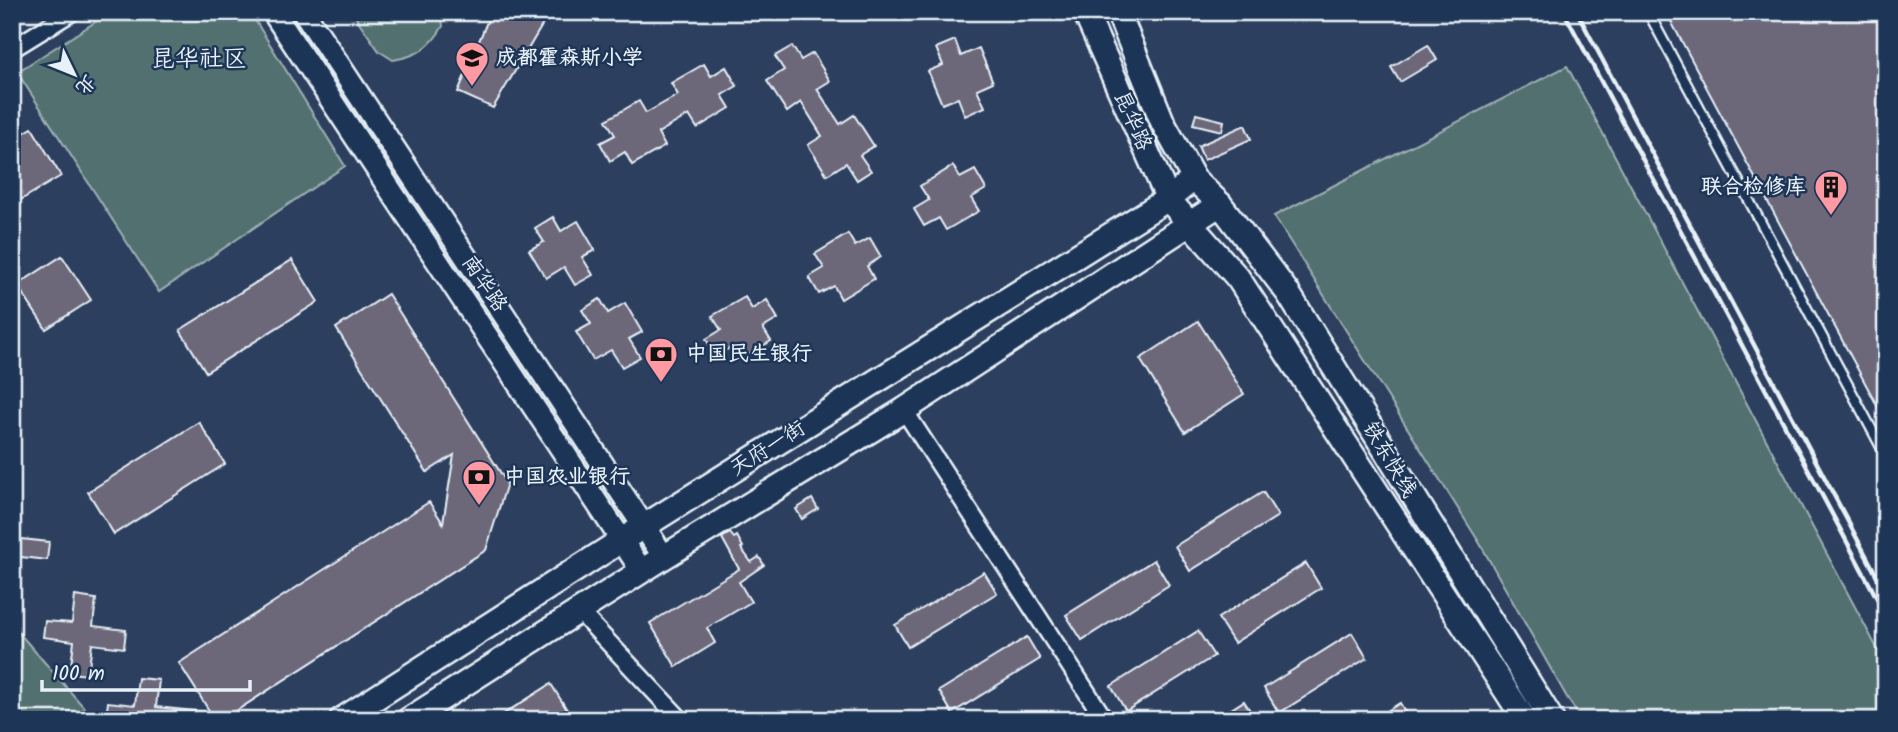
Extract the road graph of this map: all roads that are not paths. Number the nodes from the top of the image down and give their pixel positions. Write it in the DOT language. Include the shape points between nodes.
graph roads {
  1 [pos="72,12"];
  2 [pos="273,12"];
  3 [pos="304,12"];
  4 [pos="1084,12"];
  5 [pos="1118,12"];
  6 [pos="1648,12"];
  7 [pos="12,49"];
  8 [pos="1194,178"];
  9 [pos="1168,199"];
  10 [pos="1220,204"];
  11 [pos="1190,224"];
  12 [pos="904,410"];
  13 [pos="1886,456"];
  14 [pos="645,526"];
  15 [pos="622,540"];
  16 [pos="664,557"];
  17 [pos="642,571"];
  18 [pos="579,611"];
  19 [pos="341,720"];
  20 [pos="408,720"];
  21 [pos="681,720"];
  22 [pos="1105,720"];
  23 [pos="1525,720"];
  24 [pos="1552,720"];
  1 -- 7 [label="street"];
  2 -- 15 [label="street"];
  3 -- 14 [label="street, 南华路"];
  4 -- 9 [label="main road, 昆华路"];
  5 -- 8 [label="main road, 昆华路" via="1163,123"];
  6 -- 13 [label="lane"];
  8 -- 9 [label="main road, 天府一街"];
  8 -- 10 [label="main road, 昆华路"];
  9 -- 11 [label="main road, 昆华路"];
  9 -- 14 [label="main road, 天府一街"];
  10 -- 11 [label="main road, 天府一街"];
  10 -- 24 [label="main road, 铁东快线" via="1288,293"];
  11 -- 12 [label="main road, 天府一街"];
  11 -- 23 [label="main road, 铁东快线" via="1238,278"];
  12 -- 16 [label="main road, 天府一街"];
  12 -- 22 [label="street"];
  14 -- 15 [label="main road, 天府一街"];
  14 -- 16 [label="street, 南华路"];
  15 -- 17 [label="street"];
  15 -- 19 [label="main road, 天府一街"];
  16 -- 17 [label="main road, 天府一街"];
  17 -- 18 [label="main road, 天府一街"];
  18 -- 20 [label="main road, 天府一街"];
  18 -- 21 [label="street"];
}
